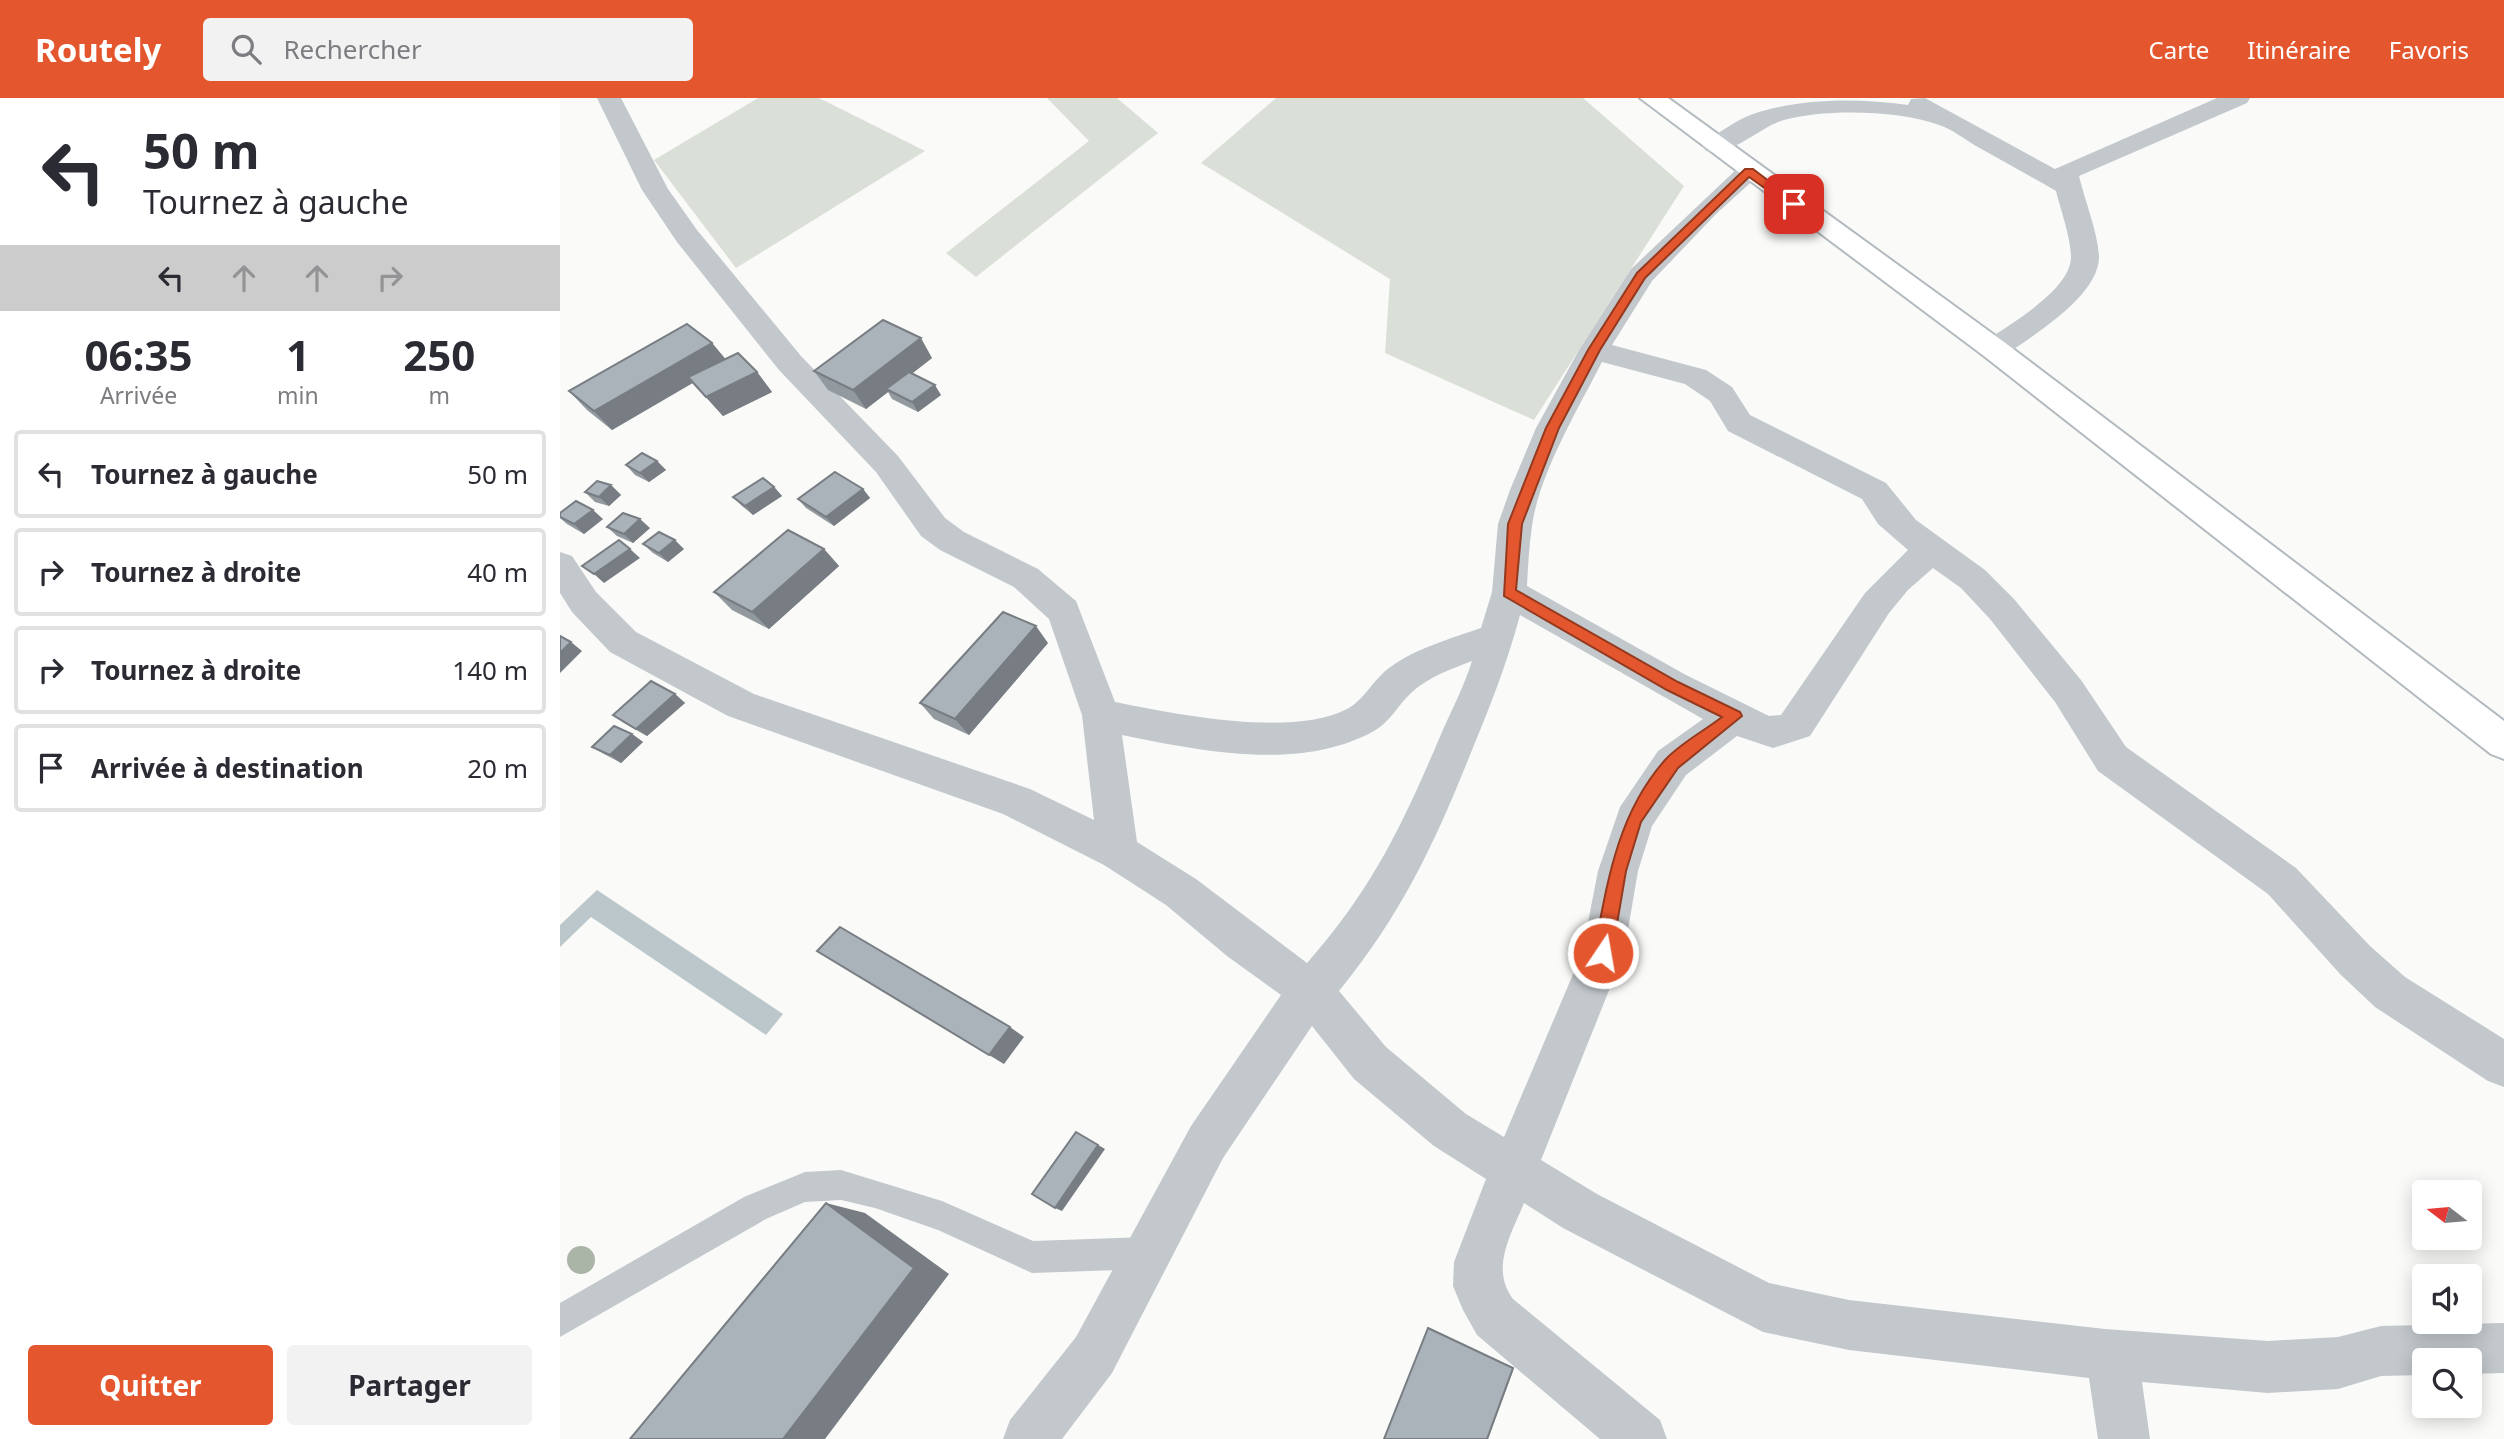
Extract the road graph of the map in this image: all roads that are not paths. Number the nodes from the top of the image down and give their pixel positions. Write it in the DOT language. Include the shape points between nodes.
graph roads {
  1 [pos="609,98"];
  2 [pos="1652,98"];
  3 [pos="1913,98"];
  4 [pos="2238,98"];
  5 [pos="1942,118"];
  6 [pos="1715,146"];
  7 [pos="1749,171"];
  8 [pos="2068,187"];
  9 [pos="1994,349"];
  10 [pos="1594,350"];
  11 [pos="1934,550"];
  12 [pos="560,565"];
  13 [pos="1509,592"];
  14 [pos="1496,638"];
  15 [pos="1101,715"];
  16 [pos="1734,716"];
  17 [pos="2504,743"];
  18 [pos="1118,852"];
  19 [pos="1311,991"];
  20 [pos="2504,1065"];
  21 [pos="1512,1171"];
  22 [pos="1147,1254"];
  23 [pos="560,1321"];
  24 [pos="2504,1349"];
  25 [pos="2105,1354"];
  26 [pos="1029,1439"];
  27 [pos="1641,1439"];
  28 [pos="2124,1439"];
  1 -- 15 [label="street" via="655,190 687,236 790,363 887,464 933,527 1026,578 1064,611"];
  2 -- 6 [label="street"];
  3 -- 5 [label="street"];
  4 -- 8 [label="street" via="2068,170 2064,177"];
  5 -- 6 [label="street" via="1843,101 1763,118"];
  5 -- 8 [label="street"];
  6 -- 7 [label="street"];
  7 -- 9 [label="street"];
  7 -- 10 [label="street" via="1641,275"];
  8 -- 9 [label="street" via="2085,257 2083,268 2051,306"];
  9 -- 17 [label="street"];
  10 -- 11 [label="street" via="1695,377 1712,386 1739,424 1874,491 1889,515"];
  10 -- 13 [label="street" via="1552,428 1526,490 1515,524"];
  11 -- 16 [label="street" via="1914,561 1867,618 1797,725 1774,733"];
  11 -- 20 [label="street" via="1973,579 2002,609 2067,691 2112,759 2282,881 2390,992"];
  12 -- 18 [label="street" via="584,602 623,642 741,705 1016,801"];
  13 -- 14 [label="street"];
  13 -- 16 [label="street" via="1672,686"];
  14 -- 15 [label="street" via="1427,663 1402,679 1374,711 1356,723 1316,733 1272,737 1215,734"];
  14 -- 19 [label="street" via="1474,706 1412,848 1356,938"];
  15 -- 18 [label="street"];
  16 -- 21 [label="street" via="1672,763 1634,819 1618,871 1603,953"];
  18 -- 19 [label="street" via="1181,892"];
  19 -- 21 [label="street" via="1370,1063 1450,1130"];
  19 -- 22 [label="street" via="1207,1142"];
  21 -- 25 [label="street" via="1763,1307 1849,1325"];
  21 -- 27 [label="street" via="1480,1251 1478,1294 1495,1317"];
  22 -- 23 [label="lane" via="1032,1257 942,1216 875,1194 841,1185 805,1187 755,1208"];
  22 -- 26 [label="street" via="1094,1355"];
  24 -- 25 [label="street" via="2381,1352 2338,1363 2289,1367"];
  25 -- 28 [label="street" via="2118,1387"];
}
